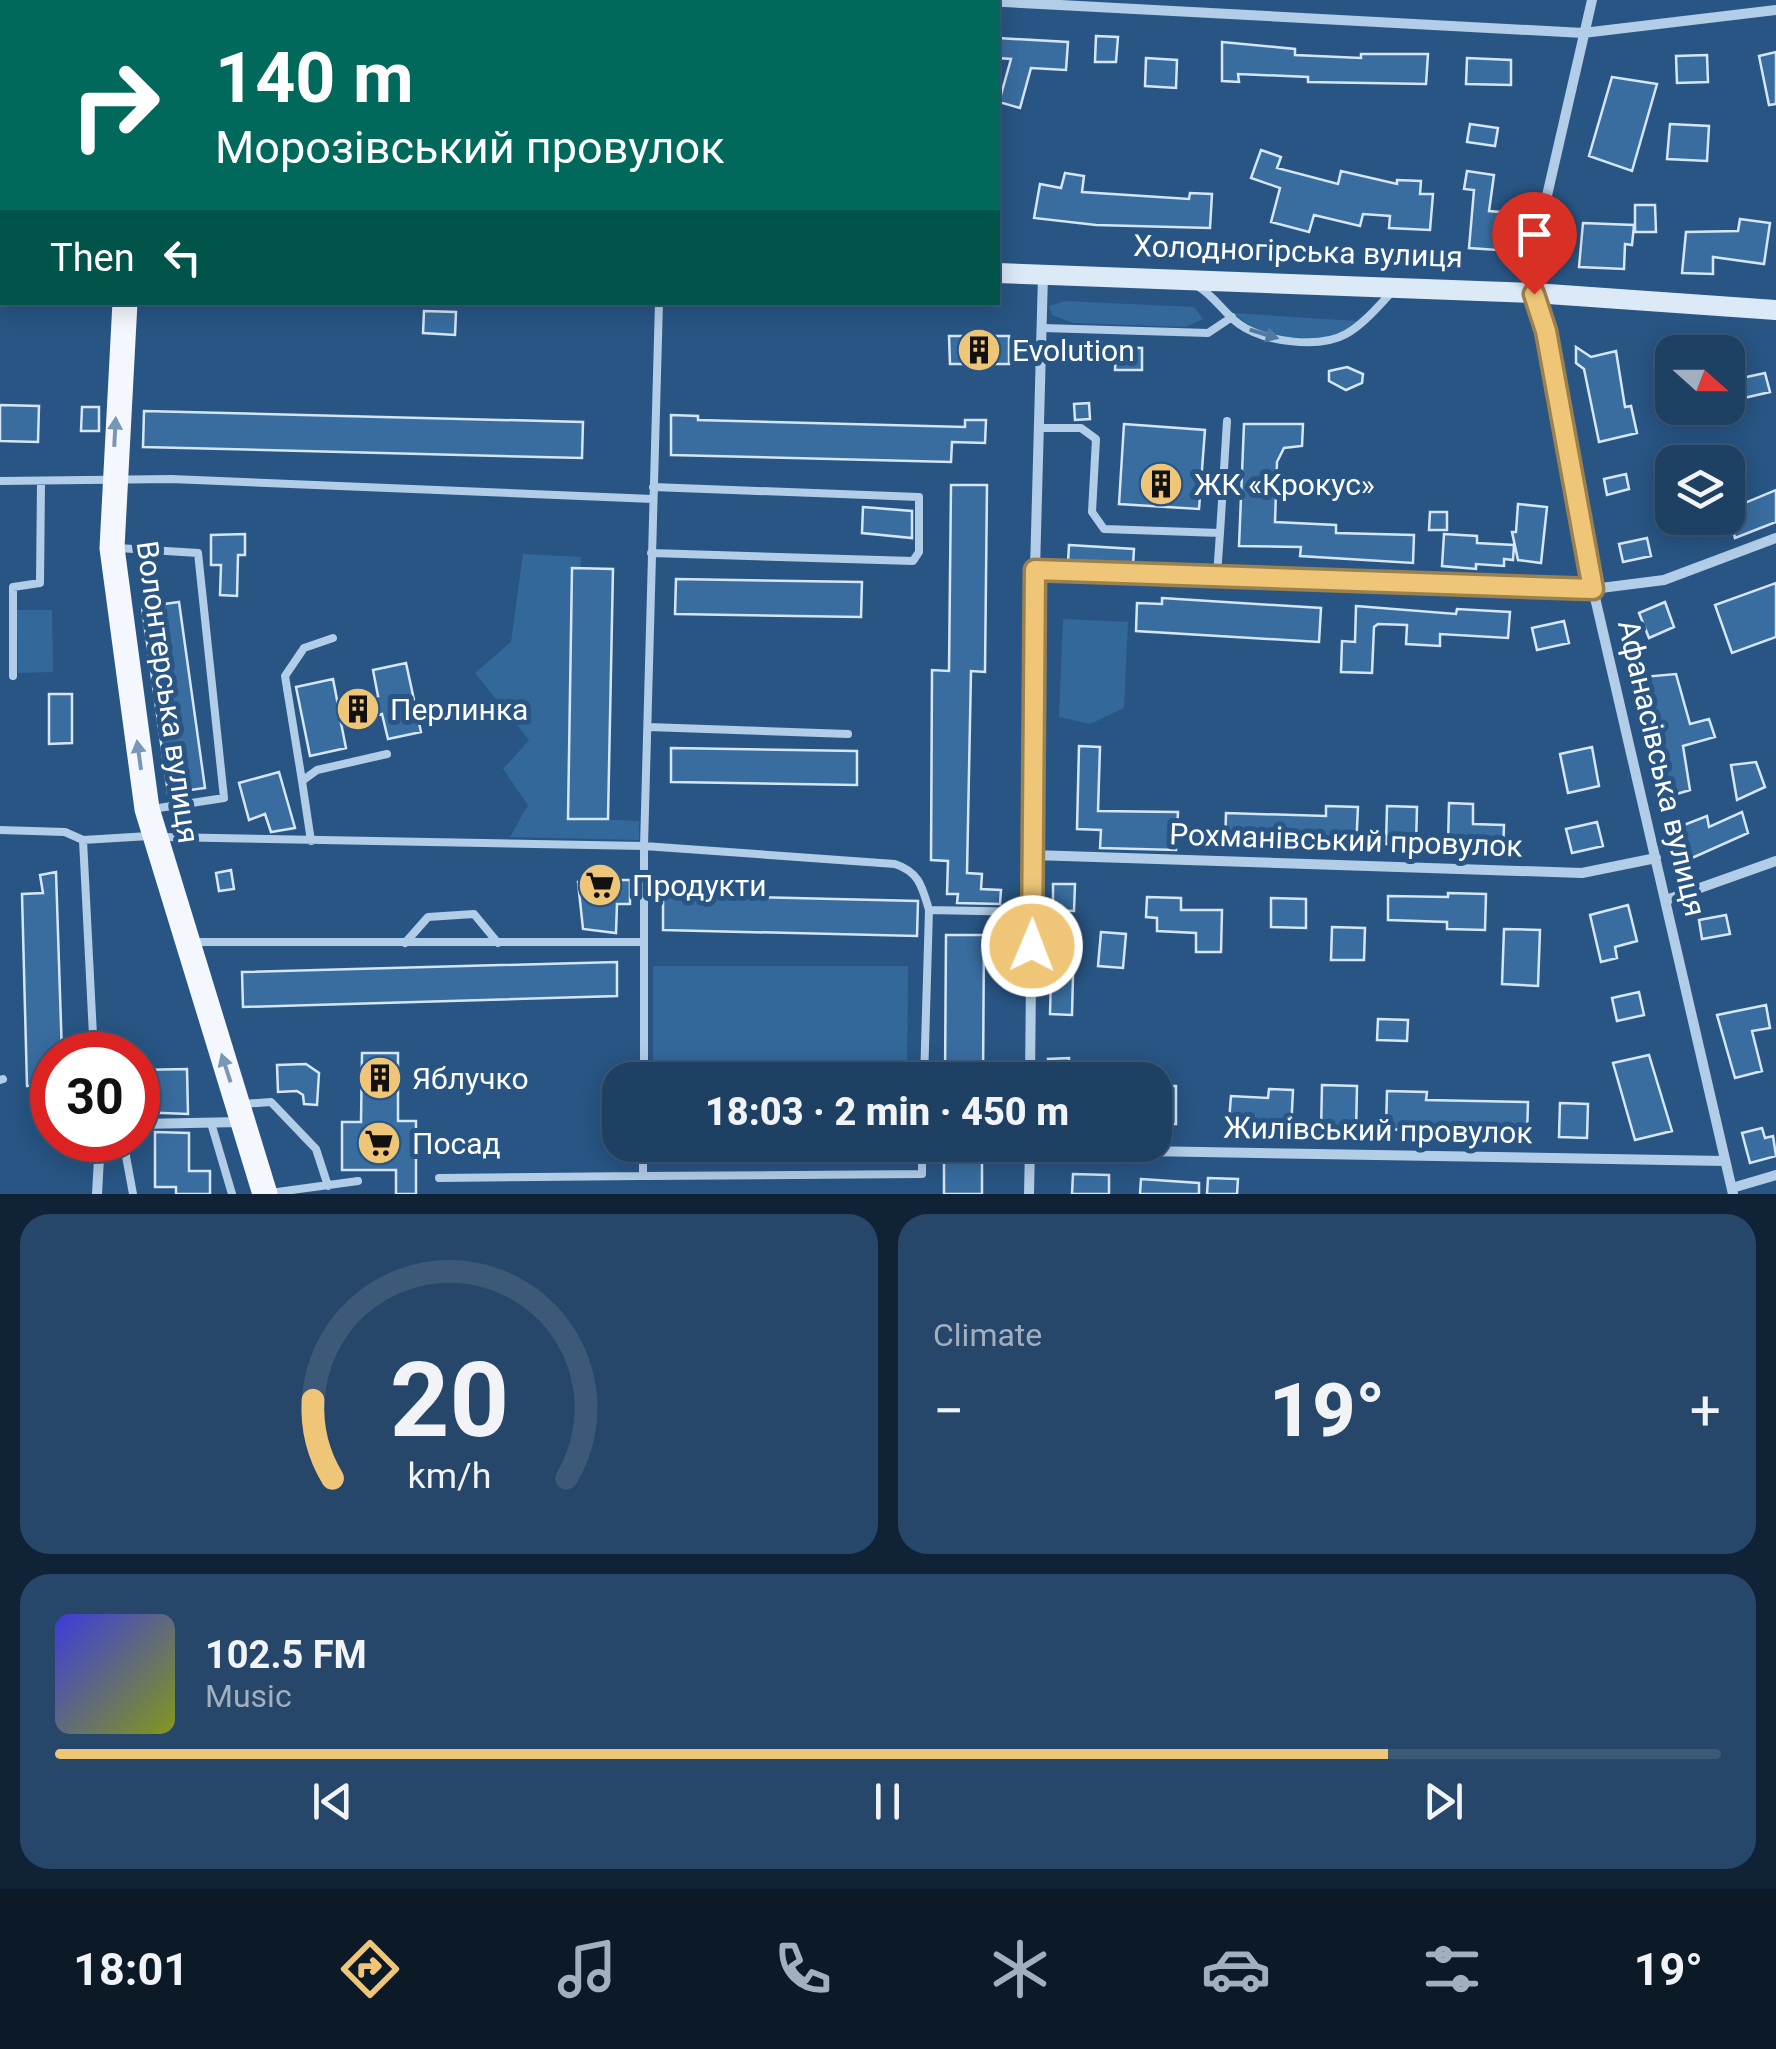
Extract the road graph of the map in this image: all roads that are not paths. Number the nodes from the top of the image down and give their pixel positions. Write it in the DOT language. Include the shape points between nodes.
graph roads {
  1 [pos="1592,0"];
  2 [pos="1000,2"];
  3 [pos="1776,10"];
  4 [pos="1584,33"];
  5 [pos="1000,273"];
  6 [pos="1043,274"];
  7 [pos="1186,279"];
  8 [pos="1397,288"];
  9 [pos="1534,294"];
  10 [pos="125,305"];
  11 [pos="659,305"];
  12 [pos="1776,310"];
  13 [pos="1232,317"];
  14 [pos="1043,328"];
  15 [pos="1227,420"];
  16 [pos="1039,428"];
  17 [pos="0,481"];
  18 [pos="41,482"];
  19 [pos="113,483"];
  20 [pos="653,487"];
  21 [pos="653,498"];
  22 [pos="1220,533"];
  23 [pos="1776,538"];
  24 [pos="112,548"];
  25 [pos="651,553"];
  26 [pos="1035,570"];
  27 [pos="1216,576"];
  28 [pos="1593,589"];
  29 [pos="333,638"];
  30 [pos="12,676"];
  31 [pos="648,726"];
  32 [pos="848,734"];
  33 [pos="387,754"];
  34 [pos="302,781"];
  35 [pos="147,809"];
  36 [pos="0,830"];
  37 [pos="152,836"];
  38 [pos="83,840"];
  39 [pos="311,842"];
  40 [pos="644,846"];
  41 [pos="1033,856"];
  42 [pos="1656,858"];
  43 [pos="1776,861"];
  44 [pos="1668,899"];
  45 [pos="928,910"];
  46 [pos="1032,912"];
  47 [pos="185,942"];
  48 [pos="406,942"];
  49 [pos="644,942"];
  50 [pos="498,943"];
  51 [pos="93,1032"];
  52 [pos="644,1062"];
  53 [pos="924,1062"];
  54 [pos="1030,1062"];
  55 [pos="240,1113"];
  56 [pos="210,1122"];
  57 [pos="160,1123"];
  58 [pos="1172,1150"];
  59 [pos="1725,1161"];
  60 [pos="99,1162"];
  61 [pos="127,1162"];
  62 [pos="642,1162"];
  63 [pos="922,1162"];
  64 [pos="1030,1162"];
  65 [pos="1776,1175"];
  66 [pos="642,1176"];
  67 [pos="439,1178"];
  68 [pos="358,1182"];
  69 [pos="328,1186"];
  70 [pos="1733,1191"];
  71 [pos="97,1194"];
  72 [pos="133,1194"];
  73 [pos="232,1194"];
  74 [pos="265,1194"];
  75 [pos="1029,1194"];
  1 -- 4 [label="street, Афанасівська вулиця"];
  2 -- 4 [label="street"];
  3 -- 4 [label="street"];
  4 -- 9 [label="street, Афанасівська вулиця" via="1537,239"];
  5 -- 6 [label="main road, Холодногірська вулиця"];
  6 -- 7 [label="main road, Холодногірська вулиця"];
  6 -- 14 [label="street"];
  7 -- 8 [label="main road, Холодногірська вулиця"];
  7 -- 13 [label="lane" via="1217,298"];
  8 -- 9 [label="main road, Холодногірська вулиця"];
  13 -- 8 [label="lane, one-way" via="1261,336 1336,339"];
  9 -- 12 [label="main road, Холодногірська вулиця"];
  9 -- 28 [label="street, Афанасівська вулиця"];
  19 -- 10 [label="main road, Волонтерська вулиця, one-way"];
  11 -- 20 [label="lane"];
  13 -- 14 [label="lane" via="1208,333"];
  14 -- 16 [label="street"];
  15 -- 22 [label="lane"];
  16 -- 22 [label="lane" via="1081,428 1096,439 1092,512 1104,528"];
  16 -- 26 [label="street"];
  17 -- 18 [label="lane"];
  18 -- 19 [label="lane"];
  18 -- 30 [label="lane" via="40,583 13,588"];
  19 -- 21 [label="lane" via="171,479"];
  19 -- 24 [label="main road, Волонтерська вулиця"];
  20 -- 21 [label="lane"];
  20 -- 25 [label="lane" via="919,496 919,552 914,561"];
  21 -- 25 [label="lane"];
  22 -- 27 [label="lane"];
  23 -- 28 [label="street" via="1664,580"];
  35 -- 24 [label="main road, Волонтерська вулиця, one-way"];
  24 -- 35 [label="lane" via="198,553 224,798"];
  25 -- 31 [label="lane"];
  26 -- 27 [label="street"];
  26 -- 41 [label="street"];
  27 -- 28 [label="street"];
  28 -- 42 [label="street, Афанасівська вулиця"];
  29 -- 34 [label="lane" via="304,648 285,676"];
  31 -- 32 [label="lane"];
  31 -- 40 [label="lane"];
  33 -- 34 [label="lane" via="317,770"];
  34 -- 39 [label="lane"];
  35 -- 37 [label="main road, Волонтерська вулиця"];
  36 -- 38 [label="lane" via="66,832"];
  37 -- 38 [label="lane"];
  37 -- 39 [label="lane"];
  37 -- 47 [label="main road, Волонтерська вулиця"];
  38 -- 51 [label="lane"];
  39 -- 40 [label="lane"];
  40 -- 45 [label="lane" via="895,864 920,880"];
  40 -- 49 [label="lane"];
  41 -- 42 [label="street, Рохманівський провулок" via="1582,873"];
  41 -- 46 [label="street"];
  42 -- 44 [label="street, Афанасівська вулиця"];
  43 -- 44 [label="street"];
  44 -- 59 [label="street, Афанасівська вулиця"];
  45 -- 46 [label="lane"];
  45 -- 53 [label="lane"];
  46 -- 54 [label="street"];
  47 -- 48 [label="lane"];
  55 -- 47 [label="main road, Волонтерська вулиця, one-way"];
  48 -- 50 [label="lane"];
  48 -- 50 [label="lane" via="428,917 474,914"];
  49 -- 50 [label="lane"];
  49 -- 52 [label="lane"];
  55 -- 56 [label="street"];
  55 -- 69 [label="lane" via="271,1102 316,1149"];
  55 -- 74 [label="main road, Волонтерська вулиця"];
  56 -- 57 [label="street"];
  56 -- 73 [label="lane"];
  58 -- 59 [label="street, Жилівський провулок"];
  59 -- 70 [label="street, Афанасівська вулиця"];
  60 -- 71 [label="street"];
  61 -- 72 [label="lane"];
  62 -- 66 [label="lane"];
  63 -- 66 [label="lane" via="922,1174"];
  64 -- 75 [label="street"];
  65 -- 70 [label="street"];
  66 -- 67 [label="lane"];
  68 -- 69 [label="lane"];
  69 -- 74 [label="lane"];
}
